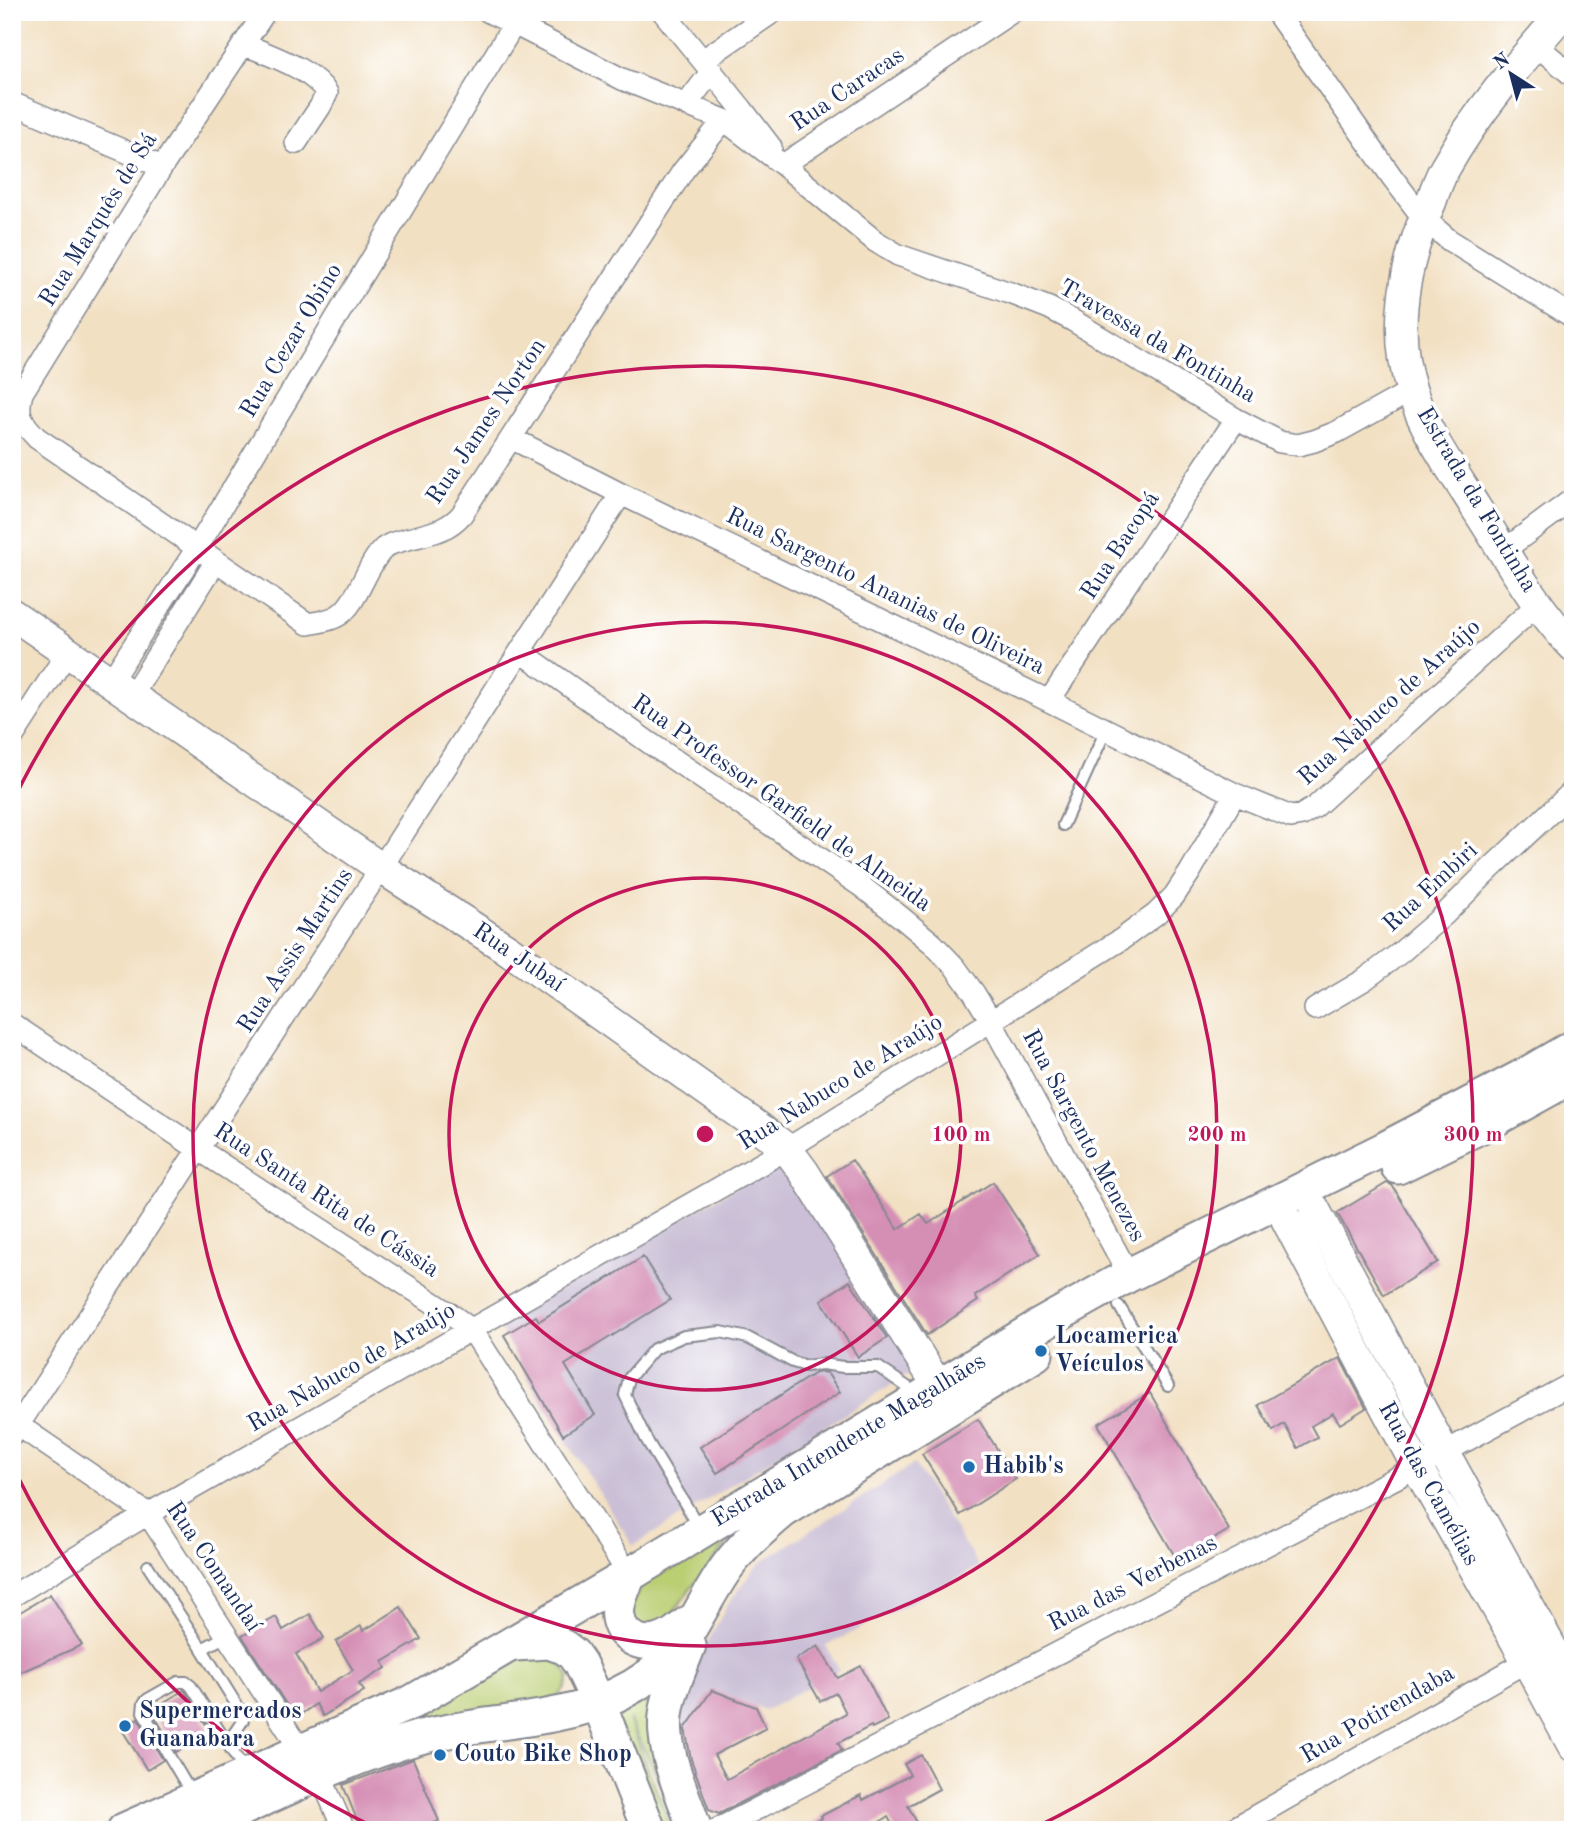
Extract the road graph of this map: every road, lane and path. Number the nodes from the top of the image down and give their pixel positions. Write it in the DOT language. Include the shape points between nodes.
graph roads {
  1 [pos="265,12"];
  2 [pos="489,12"];
  3 [pos="663,12"];
  4 [pos="772,12"];
  5 [pos="1012,12"];
  6 [pos="1276,12"];
  7 [pos="1564,12"];
  8 [pos="514,24"];
  9 [pos="244,44"];
  10 [pos="1535,44"];
  11 [pos="708,66"];
  12 [pos="1573,76"];
  13 [pos="12,103"];
  14 [pos="686,104"];
  15 [pos="724,120"];
  16 [pos="296,143"];
  17 [pos="779,162"];
  18 [pos="162,167"];
  19 [pos="1423,219"];
  20 [pos="1573,317"];
  21 [pos="1411,391"];
  22 [pos="1236,419"];
  23 [pos="511,438"];
  24 [pos="621,494"];
  25 [pos="1573,499"];
  26 [pos="197,548"];
  27 [pos="1503,551"];
  28 [pos="216,561"];
  29 [pos="1538,604"];
  30 [pos="12,614"];
  31 [pos="1573,646"];
  32 [pos="520,651"];
  33 [pos="67,653"];
  34 [pos="120,690"];
  35 [pos="1049,701"];
  36 [pos="1106,730"];
  37 [pos="12,738"];
  38 [pos="1573,791"];
  39 [pos="1235,794"];
  40 [pos="1063,825"];
  41 [pos="382,868"];
  42 [pos="1315,1009"];
  43 [pos="991,1021"];
  44 [pos="12,1024"];
  45 [pos="1573,1047"];
  46 [pos="1573,1076"];
  47 [pos="198,1149"];
  48 [pos="787,1149"];
  49 [pos="1300,1213"];
  50 [pos="1124,1291"];
  51 [pos="472,1330"];
  52 [pos="1573,1383"];
  53 [pos="1168,1386"];
  54 [pos="930,1391"];
  55 [pos="14,1427"];
  56 [pos="1444,1452"];
  57 [pos="1417,1466"];
  58 [pos="148,1514"];
  59 [pos="702,1531"];
  60 [pos="148,1566"];
  61 [pos="629,1575"];
  62 [pos="12,1596"];
  63 [pos="702,1610"];
  64 [pos="228,1635"];
  65 [pos="513,1644"];
  66 [pos="202,1649"];
  67 [pos="1540,1654"];
  68 [pos="1573,1687"];
  69 [pos="599,1704"];
  70 [pos="228,1744"];
  71 [pos="1573,1746"];
  72 [pos="311,1763"];
  73 [pos="248,1775"];
  74 [pos="195,1814"];
  75 [pos="124,1830"];
  76 [pos="344,1830"];
  77 [pos="649,1830"];
  78 [pos="695,1830"];
  79 [pos="716,1830"];
  80 [pos="1231,1830"];
  1 -- 9 [label="street, Rua Marquês de Sá"];
  2 -- 8 [label="street, Travessa da Fontinha"];
  3 -- 11 [label="street, Travessa da Fontinha"];
  4 -- 11 [label="street"];
  5 -- 17 [label="street, Rua Caracas"];
  6 -- 19 [label="street"];
  7 -- 10 [label="street, Estrada da Fontinha"];
  8 -- 14 [label="street, Travessa da Fontinha" via="622,79"];
  8 -- 26 [label="street, Rua Cezar Obino"];
  9 -- 16 [label="street" via="310,74 327,93"];
  9 -- 18 [label="street, Rua Marquês de Sá"];
  10 -- 12 [label="street"];
  10 -- 19 [label="street, Estrada da Fontinha" via="1444,169"];
  11 -- 14 [label="street"];
  11 -- 17 [label="street, Travessa da Fontinha"];
  13 -- 18 [label="street"];
  14 -- 15 [label="street, Travessa da Fontinha"];
  15 -- 17 [label="street, Travessa da Fontinha"];
  15 -- 23 [label="street, Rua James Norton" via="683,171"];
  17 -- 22 [label="street, Travessa da Fontinha" via="875,241 898,254 1049,308"];
  18 -- 26 [label="street, Rua Marquês de Sá" via="22,393 19,405 23,423 37,438"];
  19 -- 20 [label="street" via="1448,240"];
  19 -- 21 [label="street, Estrada da Fontinha" via="1404,294 1402,323"];
  21 -- 22 [label="street, Travessa da Fontinha" via="1336,432 1297,445 1280,442"];
  21 -- 27 [label="street, Estrada da Fontinha" via="1436,444"];
  22 -- 35 [label="street, Rua Bacopá"];
  23 -- 24 [label="street, Rua Sargento Ananias de Oliveira"];
  23 -- 28 [label="street, Rua James Norton" via="455,522 439,531 391,543 371,566 347,609 331,620 308,624"];
  24 -- 32 [label="street, Rua Assis Martins"];
  24 -- 35 [label="street, Rua Sargento Ananias de Oliveira"];
  25 -- 27 [label="street"];
  26 -- 28 [label="street, Rua James Norton"];
  26 -- 34 [label="street, Rua Cezar Obino"];
  27 -- 29 [label="street, Estrada da Fontinha"];
  28 -- 34 [label="street"];
  29 -- 31 [label="street, Estrada da Fontinha"];
  29 -- 39 [label="street, Rua Nabuco de Araújo" via="1309,812 1297,817 1284,815"];
  30 -- 33 [label="street, Rua Jubaí"];
  32 -- 41 [label="street, Rua Assis Martins"];
  32 -- 43 [label="street, Rua Professor Garfield de Almeida" via="902,918 955,967"];
  33 -- 34 [label="street, Rua Jubaí"];
  33 -- 37 [label="street"];
  34 -- 41 [label="street, Rua Jubaí"];
  35 -- 36 [label="street, Rua Sargento Ananias de Oliveira"];
  36 -- 39 [label="street, Rua Sargento Ananias de Oliveira"];
  36 -- 40 [label="lane"];
  38 -- 42 [label="street, Rua Embiri" via="1401,953"];
  39 -- 43 [label="street, Rua Nabuco de Araújo" via="1190,872 1156,914"];
  41 -- 47 [label="street, Rua Assis Martins"];
  41 -- 48 [label="street, Rua Jubaí" via="507,949"];
  43 -- 48 [label="street, Rua Nabuco de Araújo"];
  43 -- 50 [label="street, Rua Sargento Menezes"];
  44 -- 47 [label="street, Rua Santa Rita de Cássia"];
  45 -- 50 [label="main road, Estrada Intendente Magalhães"];
  46 -- 49 [label="main road, Estrada Intendente Magalhães" via="1490,1122"];
  47 -- 51 [label="street, Rua Santa Rita de Cássia"];
  47 -- 55 [label="street, Rua Assis Martins"];
  48 -- 51 [label="street, Rua Nabuco de Araújo"];
  48 -- 54 [label="street, Rua Jubaí" via="827,1208"];
  49 -- 50 [label="main road, Estrada Intendente Magalhães" via="1196,1264"];
  49 -- 56 [label="street, Rua das Camélias"];
  49 -- 57 [label="street, Rua das Camélias"];
  50 -- 53 [label="lane"];
  50 -- 54 [label="main road, Estrada Intendente Magalhães" via="1037,1327"];
  50 -- 63 [label="main road, Estrada Intendente Magalhães" via="1065,1336 783,1511 751,1538 726,1568"];
  51 -- 58 [label="street, Rua Nabuco de Araújo"];
  51 -- 61 [label="street, Rua Santa Rita de Cássia"];
  52 -- 56 [label="street, Rua das Verbenas"];
  54 -- 59 [label="main road, Estrada Intendente Magalhães"];
  54 -- 59 [label="lane" via="878,1367 806,1366 748,1338 721,1332 684,1336 654,1349 628,1378 625,1395"];
  55 -- 58 [label="street, Rua Comandaí"];
  56 -- 57 [label="street, Rua das Verbenas"];
  56 -- 67 [label="street, Rua das Camélias"];
  57 -- 67 [label="street, Rua das Camélias"];
  57 -- 79 [label="street, Rua das Verbenas"];
  58 -- 62 [label="street, Rua Nabuco de Araújo"];
  58 -- 64 [label="street, Rua Comandaí"];
  59 -- 61 [label="main road, Estrada Intendente Magalhães"];
  60 -- 66 [label="lane"];
  61 -- 63 [label="main road" via="617,1608 618,1622 637,1642 667,1639"];
  61 -- 65 [label="main road, Estrada Intendente Magalhães"];
  63 -- 69 [label="main road, Estrada Intendente Magalhães" via="653,1674"];
  63 -- 78 [label="main road" via="672,1689 665,1733"];
  64 -- 66 [label="lane"];
  64 -- 72 [label="street, Rua Comandaí"];
  65 -- 69 [label="main road" via="548,1642 564,1647 580,1664"];
  65 -- 72 [label="main road, Estrada Intendente Magalhães"];
  66 -- 70 [label="lane" via="241,1712 243,1720"];
  67 -- 68 [label="street, Rua das Camélias"];
  67 -- 71 [label="street, Rua das Camélias"];
  67 -- 80 [label="street, Rua Potirendaba"];
  69 -- 72 [label="main road, Estrada Intendente Magalhães" via="566,1714 453,1730 380,1751"];
  69 -- 77 [label="main road"];
  70 -- 73 [label="lane"];
  70 -- 74 [label="lane" via="186,1682 178,1682 144,1703 146,1719"];
  72 -- 73 [label="main road, Estrada Intendente Magalhães"];
  72 -- 74 [label="main road, Estrada Intendente Magalhães"];
  72 -- 76 [label="street, Rua Comandaí"];
  73 -- 74 [label="main road, Estrada Intendente Magalhães"];
  74 -- 75 [label="main road, Estrada Intendente Magalhães"];
}
